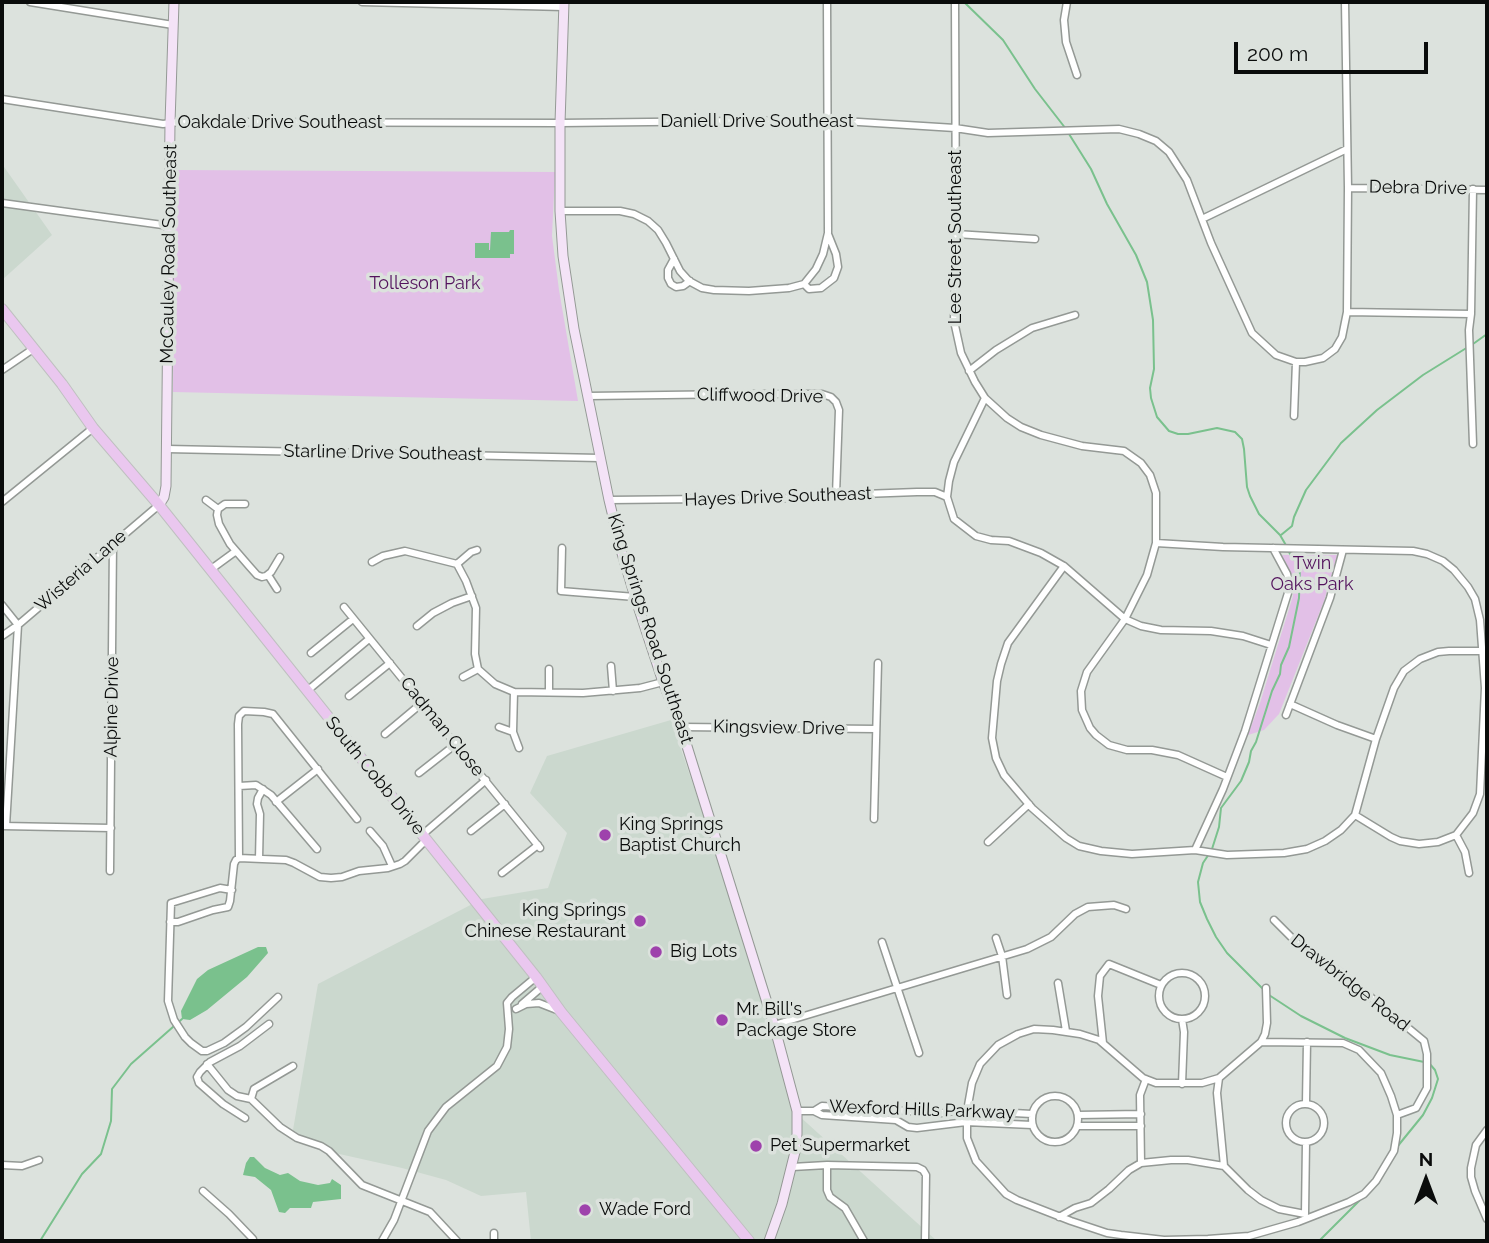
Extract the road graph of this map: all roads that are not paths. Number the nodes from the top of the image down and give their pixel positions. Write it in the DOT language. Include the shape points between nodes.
graph roads {
  1 [pos="30,2"];
  2 [pos="174,2"];
  3 [pos="362,2"];
  4 [pos="827,2"];
  5 [pos="955,2"];
  6 [pos="1067,2"];
  7 [pos="1345,2"];
  8 [pos="564,4"];
  9 [pos="173,25"];
  10 [pos="1077,75"];
  11 [pos="2,99"];
  12 [pos="827,120"];
  13 [pos="170,123"];
  14 [pos="560,123"];
  15 [pos="955,128"];
  16 [pos="1347,149"];
  17 [pos="1348,188"];
  18 [pos="1473,189"];
  19 [pos="1487,190"];
  20 [pos="2,203"];
  21 [pos="559,211"];
  22 [pos="1202,219"];
  23 [pos="170,226"];
  24 [pos="828,233"];
  25 [pos="956,234"];
  26 [pos="1035,239"];
  27 [pos="674,259"];
  28 [pos="690,281"];
  29 [pos="804,284"];
  30 [pos="2,309"];
  31 [pos="1347,312"];
  32 [pos="1471,314"];
  33 [pos="1075,315"];
  34 [pos="33,349"];
  35 [pos="1296,362"];
  36 [pos="2,370"];
  37 [pos="969,371"];
  38 [pos="588,396"];
  39 [pos="985,398"];
  40 [pos="1294,416"];
  41 [pos="93,428"];
  42 [pos="1473,444"];
  43 [pos="167,449"];
  44 [pos="600,457"];
  45 [pos="836,495"];
  46 [pos="947,497"];
  47 [pos="205,500"];
  48 [pos="609,500"];
  49 [pos="2,502"];
  50 [pos="245,504"];
  51 [pos="159,505"];
  52 [pos="218,509"];
  53 [pos="113,542"];
  54 [pos="1156,542"];
  55 [pos="562,548"];
  56 [pos="1273,548"];
  57 [pos="477,550"];
  58 [pos="1343,550"];
  59 [pos="236,551"];
  60 [pos="280,557"];
  61 [pos="372,562"];
  62 [pos="457,564"];
  63 [pos="1064,566"];
  64 [pos="210,570"];
  65 [pos="268,575"];
  66 [pos="277,589"];
  67 [pos="472,596"];
  68 [pos="635,597"];
  69 [pos="2,605"];
  70 [pos="344,607"];
  71 [pos="353,619"];
  72 [pos="1125,619"];
  73 [pos="18,625"];
  74 [pos="417,626"];
  75 [pos="2,636"];
  76 [pos="369,639"];
  77 [pos="1271,645"];
  78 [pos="1485,651"];
  79 [pos="311,653"];
  80 [pos="390,663"];
  81 [pos="878,663"];
  82 [pos="611,666"];
  83 [pos="478,669"];
  84 [pos="549,669"];
  85 [pos="463,677"];
  86 [pos="663,682"];
  87 [pos="307,691"];
  88 [pos="613,691"];
  89 [pos="514,692"];
  90 [pos="549,692"];
  91 [pos="349,696"];
  92 [pos="422,703"];
  93 [pos="1290,704"];
  94 [pos="1286,715"];
  95 [pos="499,727"];
  96 [pos="681,727"];
  97 [pos="877,729"];
  98 [pos="513,732"];
  99 [pos="385,734"];
  100 [pos="1376,739"];
  101 [pos="456,744"];
  102 [pos="519,748"];
  103 [pos="318,769"];
  104 [pos="419,774"];
  105 [pos="1227,777"];
  106 [pos="486,780"];
  107 [pos="239,786"];
  108 [pos="263,789"];
  109 [pos="276,802"];
  110 [pos="505,804"];
  111 [pos="1029,804"];
  112 [pos="1355,815"];
  113 [pos="357,818"];
  114 [pos="874,819"];
  115 [pos="4,826"];
  116 [pos="111,828"];
  117 [pos="370,831"];
  118 [pos="471,831"];
  119 [pos="1456,835"];
  120 [pos="424,837"];
  121 [pos="988,842"];
  122 [pos="317,849"];
  123 [pos="1195,850"];
  124 [pos="239,858"];
  125 [pos="259,859"];
  126 [pos="392,866"];
  127 [pos="110,871"];
  128 [pos="502,873"];
  129 [pos="1469,873"];
  130 [pos="232,890"];
  131 [pos="1126,909"];
  132 [pos="1273,920"];
  133 [pos="170,922"];
  134 [pos="996,938"];
  135 [pos="883,942"];
  136 [pos="1002,956"];
  137 [pos="539,982"];
  138 [pos="1058,983"];
  139 [pos="1161,985"];
  140 [pos="898,988"];
  141 [pos="1266,988"];
  142 [pos="1007,995"];
  143 [pos="278,997"];
  144 [pos="516,1009"];
  145 [pos="508,1012"];
  146 [pos="561,1012"];
  147 [pos="1182,1019"];
  148 [pos="269,1024"];
  149 [pos="774,1025"];
  150 [pos="1066,1031"];
  151 [pos="1261,1042"];
  152 [pos="1307,1042"];
  153 [pos="1103,1043"];
  154 [pos="919,1053"];
  155 [pos="207,1065"];
  156 [pos="293,1066"];
  157 [pos="1219,1078"];
  158 [pos="1146,1079"];
  159 [pos="1182,1084"];
  160 [pos="251,1099"];
  161 [pos="1306,1103"];
  162 [pos="866,1108"];
  163 [pos="797,1111"];
  164 [pos="814,1111"];
  165 [pos="967,1111"];
  166 [pos="1032,1114"];
  167 [pos="1141,1114"];
  168 [pos="1078,1115"];
  169 [pos="1397,1115"];
  170 [pos="245,1118"];
  171 [pos="866,1118"];
  172 [pos="966,1122"];
  173 [pos="1032,1125"];
  174 [pos="1077,1126"];
  175 [pos="1141,1126"];
  176 [pos="1487,1130"];
  177 [pos="1306,1142"];
  178 [pos="39,1160"];
  179 [pos="1141,1163"];
  180 [pos="2,1165"];
  181 [pos="827,1166"];
  182 [pos="1224,1166"];
  183 [pos="792,1167"];
  184 [pos="202,1191"];
  185 [pos="401,1201"];
  186 [pos="1307,1216"];
  187 [pos="1059,1217"];
  188 [pos="1487,1219"];
  189 [pos="495,1233"];
  190 [pos="253,1241"];
  191 [pos="382,1241"];
  192 [pos="457,1241"];
  193 [pos="494,1241"];
  194 [pos="749,1241"];
  195 [pos="769,1241"];
  196 [pos="864,1241"];
  197 [pos="925,1241"];
  1 -- 9 [label="street"];
  2 -- 9 [label="street, McCauley Road Southeast"];
  3 -- 8 [label="street"];
  4 -- 12 [label="street"];
  5 -- 15 [label="street, Lee Street Southeast"];
  6 -- 10 [label="street" via="1066,42"];
  7 -- 16 [label="street"];
  8 -- 14 [label="street, King Springs Road Southeast"];
  9 -- 13 [label="street, McCauley Road Southeast"];
  11 -- 13 [label="street, Oakdale Drive Southeast"];
  12 -- 14 [label="street, Daniell Drive Southeast"];
  12 -- 15 [label="street, Daniell Drive Southeast"];
  12 -- 24 [label="street"];
  13 -- 14 [label="street, Oakdale Drive Southeast"];
  13 -- 23 [label="street, McCauley Road Southeast"];
  14 -- 21 [label="street, King Springs Road Southeast"];
  15 -- 22 [label="street, Daniell Drive Southeast" via="988,133 1119,129 1139,134 1169,152 1187,180"];
  15 -- 25 [label="street, Lee Street Southeast"];
  16 -- 17 [label="street"];
  16 -- 22 [label="street"];
  17 -- 18 [label="street, Debra Drive"];
  17 -- 31 [label="street"];
  18 -- 19 [label="street, Debra Drive"];
  18 -- 32 [label="street"];
  20 -- 23 [label="street"];
  21 -- 27 [label="street" via="634,214 658,230"];
  21 -- 38 [label="street, King Springs Road Southeast" via="568,298"];
  22 -- 35 [label="street, Daniell Drive Southeast" via="1252,333 1276,355"];
  23 -- 43 [label="street, McCauley Road Southeast"];
  24 -- 29 [label="street" via="816,269"];
  24 -- 29 [label="street" via="838,267 834,278 821,288 809,289"];
  25 -- 26 [label="street"];
  25 -- 37 [label="street, Lee Street Southeast" via="954,320"];
  27 -- 28 [label="street"];
  27 -- 28 [label="street" via="668,270 671,284 683,286"];
  28 -- 29 [label="street" via="714,290"];
  30 -- 34 [label="main road, South Cobb Drive"];
  31 -- 32 [label="street"];
  31 -- 35 [label="street" via="1335,349 1323,358"];
  32 -- 42 [label="street"];
  33 -- 37 [label="street" via="1032,328"];
  34 -- 36 [label="street"];
  34 -- 41 [label="main road, South Cobb Drive"];
  35 -- 40 [label="street"];
  37 -- 39 [label="street, Lee Street Southeast"];
  38 -- 44 [label="street, King Springs Road Southeast"];
  38 -- 45 [label="street, Cliffwood Drive" via="831,397 839,411"];
  39 -- 46 [label="street" via="954,462"];
  39 -- 54 [label="street, Lee Street Southeast" via="1031,431 1082,446 1124,451 1141,463 1156,493"];
  41 -- 49 [label="street"];
  41 -- 51 [label="main road, South Cobb Drive"];
  43 -- 44 [label="street, Starline Drive Southeast"];
  43 -- 51 [label="street, McCauley Road Southeast" via="165,490"];
  44 -- 48 [label="street, King Springs Road Southeast"];
  45 -- 46 [label="street, Hayes Drive Southeast" via="935,492"];
  45 -- 48 [label="street, Hayes Drive Southeast"];
  46 -- 63 [label="street" via="954,519 976,536 1024,545"];
  47 -- 52 [label="street"];
  48 -- 68 [label="street, King Springs Road Southeast"];
  50 -- 52 [label="street" via="225,504"];
  51 -- 53 [label="street, Wisteria Lane"];
  51 -- 64 [label="main road, South Cobb Drive"];
  52 -- 59 [label="street" via="222,531"];
  53 -- 73 [label="street, Wisteria Lane"];
  53 -- 116 [label="street, Alpine Drive"];
  54 -- 56 [label="street"];
  54 -- 72 [label="street, Lee Street Southeast" via="1147,575"];
  55 -- 68 [label="street" via="561,591"];
  56 -- 58 [label="street"];
  56 -- 77 [label="street" via="1289,587"];
  57 -- 62 [label="street"];
  58 -- 78 [label="street" via="1413,551 1443,561 1475,599"];
  58 -- 93 [label="street"];
  59 -- 64 [label="street"];
  59 -- 65 [label="street" via="257,575"];
  60 -- 65 [label="street"];
  61 -- 62 [label="street" via="405,551"];
  62 -- 67 [label="street"];
  63 -- 72 [label="street"];
  63 -- 111 [label="street" via="1009,643 997,681 992,738 996,758"];
  64 -- 87 [label="main road, South Cobb Drive"];
  65 -- 66 [label="street"];
  67 -- 74 [label="street" via="433,613"];
  67 -- 83 [label="street"];
  68 -- 86 [label="street, King Springs Road Southeast"];
  69 -- 73 [label="street"];
  70 -- 71 [label="street, Cadman Close"];
  71 -- 76 [label="street, Cadman Close"];
  71 -- 79 [label="street"];
  72 -- 77 [label="street" via="1149,628 1212,631"];
  72 -- 105 [label="street, Lee Street Southeast" via="1083,681 1080,701 1090,728 1109,745 1178,755"];
  73 -- 75 [label="street, Wisteria Lane"];
  73 -- 115 [label="street"];
  76 -- 80 [label="street, Cadman Close"];
  76 -- 87 [label="street"];
  77 -- 105 [label="street"];
  78 -- 100 [label="street" via="1438,652 1412,665 1398,679"];
  78 -- 119 [label="street" via="1480,794 1473,813"];
  80 -- 91 [label="street"];
  80 -- 92 [label="street, Cadman Close"];
  81 -- 97 [label="street"];
  82 -- 88 [label="street"];
  83 -- 85 [label="street"];
  83 -- 89 [label="street"];
  84 -- 90 [label="street"];
  86 -- 88 [label="street"];
  86 -- 96 [label="street, King Springs Road Southeast"];
  87 -- 120 [label="main road, South Cobb Drive"];
  88 -- 90 [label="street"];
  89 -- 90 [label="street"];
  89 -- 98 [label="street"];
  92 -- 99 [label="street"];
  92 -- 101 [label="street, Cadman Close"];
  93 -- 94 [label="street"];
  93 -- 100 [label="street"];
  95 -- 98 [label="street"];
  96 -- 97 [label="street, Kingsview Drive"];
  96 -- 149 [label="street, King Springs Road Southeast"];
  97 -- 114 [label="street"];
  98 -- 102 [label="street"];
  100 -- 112 [label="street"];
  101 -- 104 [label="street"];
  101 -- 106 [label="street, Cadman Close"];
  103 -- 107 [label="street" via="273,714 244,711 238,724"];
  103 -- 109 [label="street"];
  103 -- 113 [label="street"];
  105 -- 123 [label="street"];
  106 -- 110 [label="street, Cadman Close"];
  106 -- 120 [label="street"];
  107 -- 108 [label="street"];
  107 -- 124 [label="street"];
  108 -- 109 [label="street"];
  108 -- 125 [label="street" via="257,804"];
  109 -- 122 [label="street"];
  110 -- 118 [label="street"];
  110 -- 128 [label="street, Cadman Close" via="539,846"];
  111 -- 121 [label="street"];
  111 -- 123 [label="street" via="1079,846 1132,854"];
  112 -- 119 [label="street" via="1409,843 1429,844"];
  112 -- 123 [label="street" via="1333,836 1298,851 1227,855"];
  115 -- 116 [label="street"];
  116 -- 127 [label="street, Alpine Drive"];
  117 -- 126 [label="street"];
  119 -- 129 [label="street"];
  120 -- 126 [label="street" via="405,861"];
  120 -- 137 [label="main road, South Cobb Drive"];
  124 -- 125 [label="street"];
  124 -- 130 [label="street" via="234,864"];
  125 -- 126 [label="street" via="286,860 331,878"];
  130 -- 133 [label="street" via="226,909"];
  130 -- 133 [label="street" via="220,888 171,904"];
  131 -- 136 [label="street" via="1088,907 1051,937"];
  132 -- 169 [label="street, Drawbridge Road" via="1423,1041 1427,1087 1416,1108"];
  133 -- 143 [label="street" via="168,1000 176,1024 196,1047 207,1051 224,1043"];
  134 -- 136 [label="street"];
  135 -- 140 [label="street"];
  136 -- 140 [label="street"];
  136 -- 142 [label="street"];
  137 -- 144 [label="street"];
  137 -- 145 [label="street" via="512,997"];
  137 -- 146 [label="main road, South Cobb Drive"];
  138 -- 150 [label="street"];
  139 -- 147 [label="street" via="1162,1008"];
  139 -- 147 [label="street" via="1171,975 1186,973 1203,986 1202,1007"];
  139 -- 153 [label="street" via="1109,964 1100,976 1098,996"];
  140 -- 149 [label="street"];
  140 -- 154 [label="street"];
  141 -- 151 [label="street" via="1267,1023"];
  144 -- 145 [label="street"];
  144 -- 146 [label="street" via="539,1003"];
  145 -- 185 [label="street" via="507,1047 502,1058 433,1123"];
  146 -- 194 [label="main road, South Cobb Drive"];
  147 -- 159 [label="street"];
  148 -- 155 [label="street"];
  149 -- 163 [label="street, King Springs Road Southeast"];
  150 -- 153 [label="street"];
  150 -- 165 [label="street" via="1034,1029 998,1045 980,1064"];
  151 -- 152 [label="street"];
  151 -- 157 [label="street"];
  152 -- 161 [label="street"];
  152 -- 169 [label="street" via="1343,1043 1359,1050 1381,1073"];
  153 -- 158 [label="street"];
  155 -- 160 [label="street" via="228,1090"];
  155 -- 170 [label="street" via="198,1074 199,1083"];
  156 -- 160 [label="street" via="254,1089"];
  157 -- 159 [label="street"];
  157 -- 182 [label="street"];
  158 -- 159 [label="street"];
  158 -- 167 [label="street" via="1140,1095"];
  160 -- 185 [label="street" via="288,1133 329,1151 362,1185"];
  161 -- 177 [label="street" via="1320,1110 1324,1125 1318,1137"];
  161 -- 177 [label="street" via="1292,1109 1286,1123 1292,1136"];
  162 -- 164 [label="street, Wexford Hills Parkway" via="822,1106"];
  162 -- 165 [label="street, Wexford Hills Parkway"];
  162 -- 171 [label="street"];
  163 -- 164 [label="street, Wexford Hills Parkway"];
  163 -- 183 [label="street, King Springs Road Southeast"];
  164 -- 171 [label="street, Wexford Hills Parkway"];
  165 -- 166 [label="street, Wexford Hills Parkway"];
  165 -- 172 [label="street"];
  166 -- 168 [label="street, Wexford Hills Parkway" via="1035,1105 1051,1095 1069,1100"];
  166 -- 173 [label="street, Wexford Hills Parkway"];
  167 -- 168 [label="street"];
  167 -- 175 [label="street"];
  168 -- 174 [label="street"];
  169 -- 186 [label="street" via="1394,1151 1376,1181 1349,1202"];
  171 -- 172 [label="street, Wexford Hills Parkway" via="896,1120 917,1128"];
  172 -- 173 [label="street, Wexford Hills Parkway"];
  172 -- 187 [label="street" via="976,1161 993,1182 1017,1200"];
  173 -- 174 [label="street, Wexford Hills Parkway" via="1042,1138 1059,1142"];
  174 -- 175 [label="street, Wexford Hills Parkway"];
  175 -- 179 [label="street"];
  176 -- 188 [label="street" via="1476,1145 1471,1168"];
  177 -- 186 [label="street"];
  178 -- 180 [label="street" via="22,1166"];
  179 -- 182 [label="street" via="1188,1160"];
  179 -- 187 [label="street" via="1091,1203"];
  181 -- 183 [label="street"];
  181 -- 196 [label="street" via="827,1191 845,1208"];
  181 -- 197 [label="street" via="923,1170"];
  182 -- 186 [label="street" via="1261,1200"];
  183 -- 195 [label="street, King Springs Road Southeast"];
  184 -- 190 [label="street"];
  185 -- 191 [label="street"];
  185 -- 192 [label="street" via="430,1212"];
  186 -- 187 [label="street" via="1249,1236 1164,1240 1107,1233"];
  189 -- 193 [label="street"];
}
